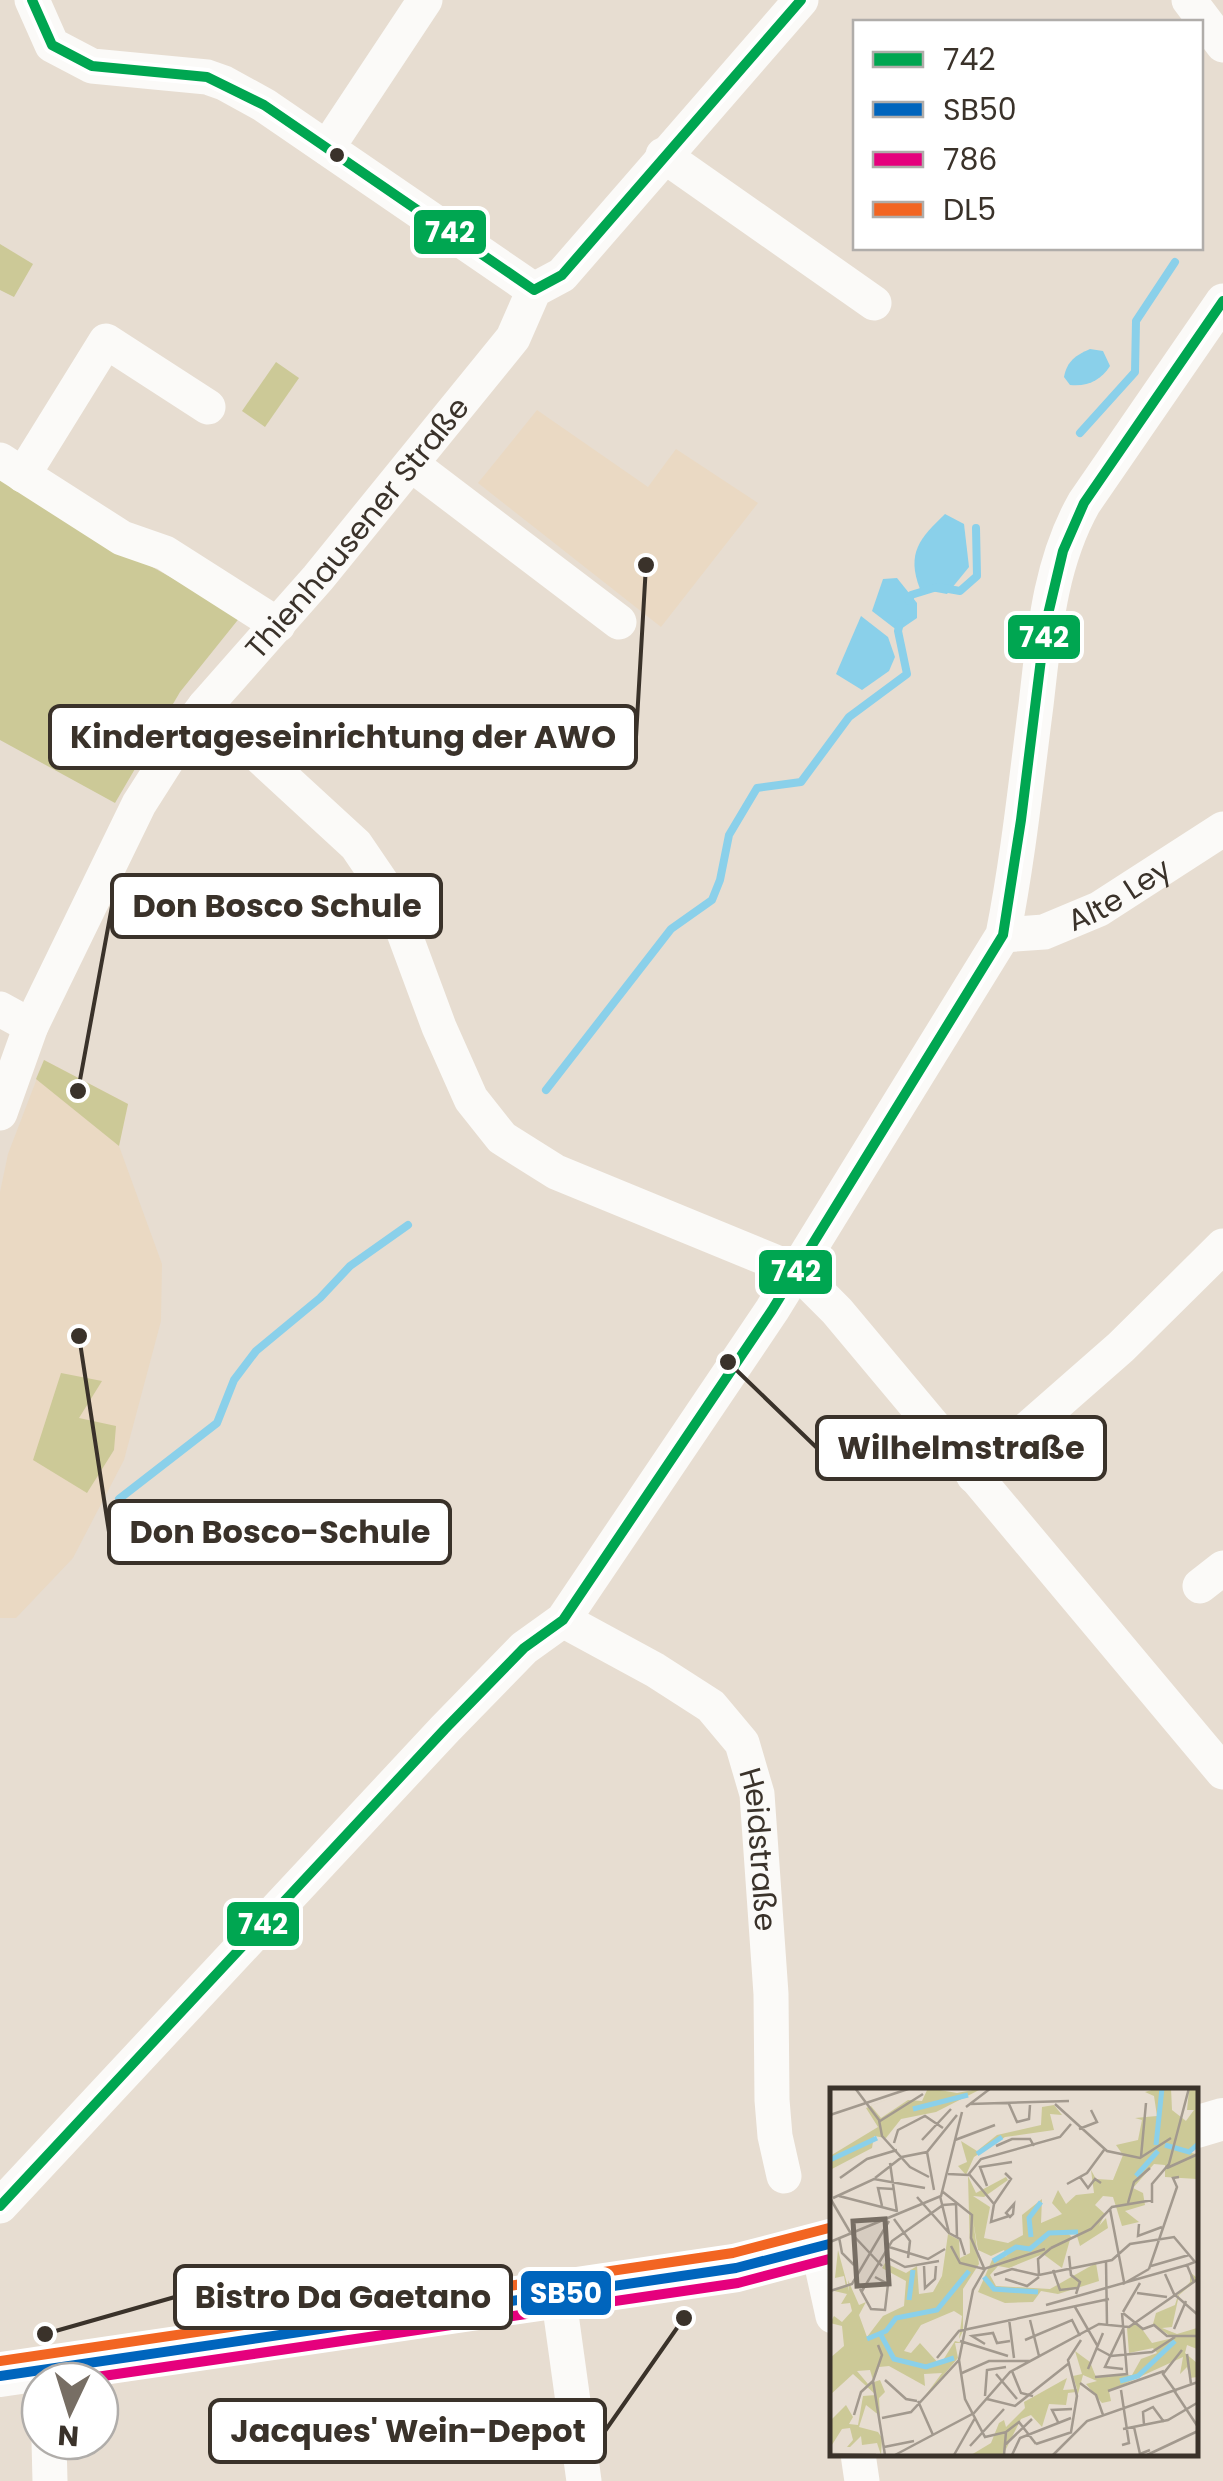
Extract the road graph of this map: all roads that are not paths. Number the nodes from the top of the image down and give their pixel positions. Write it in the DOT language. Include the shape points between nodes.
graph roads {
  1 [pos="32,0"];
  2 [pos="425,0"];
  3 [pos="801,0"];
  4 [pos="1189,0"];
  5 [pos="1223,45"];
  6 [pos="326,148"];
  7 [pos="663,155"];
  8 [pos="534,290"];
  9 [pos="1223,300"];
  10 [pos="874,303"];
  11 [pos="208,407"];
  12 [pos="412,464"];
  13 [pos="11,467"];
  14 [pos="619,622"];
  15 [pos="278,625"];
  16 [pos="205,706"];
  17 [pos="1223,829"];
  18 [pos="1003,934"];
  19 [pos="0,1009"];
  20 [pos="31,1026"];
  21 [pos="0,1114"];
  22 [pos="1223,1246"];
  23 [pos="796,1271"];
  24 [pos="974,1476"];
  25 [pos="563,1620"];
  26 [pos="1223,1772"];
  27 [pos="1223,2119"];
  28 [pos="1198,2126"];
  29 [pos="784,2176"];
  30 [pos="0,2206"];
  31 [pos="826,2246"];
  32 [pos="830,2286"];
  33 [pos="558,2293"];
  34 [pos="120,2364"];
  35 [pos="858,2456"];
  36 [pos="584,2481"];
  37 [pos="862,2481"];
  1 -- 6 [label="street" via="52,44 92,66 207,77"];
  2 -- 6 [label="street"];
  3 -- 7 [label="street"];
  4 -- 5 [label="street"];
  6 -- 8 [label="street"];
  7 -- 8 [label="street" via="562,275"];
  7 -- 10 [label="street"];
  8 -- 12 [label="street, Thienhausener Straße" via="513,338"];
  9 -- 18 [label="street" via="1069,529 1047,614"];
  11 -- 13 [label="street" via="106,341"];
  12 -- 14 [label="street"];
  12 -- 15 [label="street, Thienhausener Straße"];
  13 -- 15 [label="street"];
  15 -- 16 [label="street, Thienhausener Straße"];
  16 -- 20 [label="street, Thienhausener Straße" via="139,804"];
  16 -- 23 [label="street" via="356,845 390,895 471,1098 502,1138 556,1172"];
  17 -- 18 [label="street, Alte Ley" via="1098,909 1044,932"];
  18 -- 23 [label="street"];
  19 -- 20 [label="street"];
  20 -- 21 [label="street, Thienhausener Straße"];
  22 -- 24 [label="street"];
  23 -- 24 [label="street"];
  23 -- 25 [label="street"];
  24 -- 26 [label="street"];
  25 -- 29 [label="street, Heidstraße" via="711,1706 742,1743 757,1794 772,2100"];
  25 -- 30 [label="street" via="524,1648 445,1728"];
  27 -- 28 [label="main road"];
  31 -- 32 [label="street"];
  31 -- 33 [label="main road" via="736,2268"];
  33 -- 34 [label="main road"];
  33 -- 36 [label="street"];
  35 -- 37 [label="street"];
}
